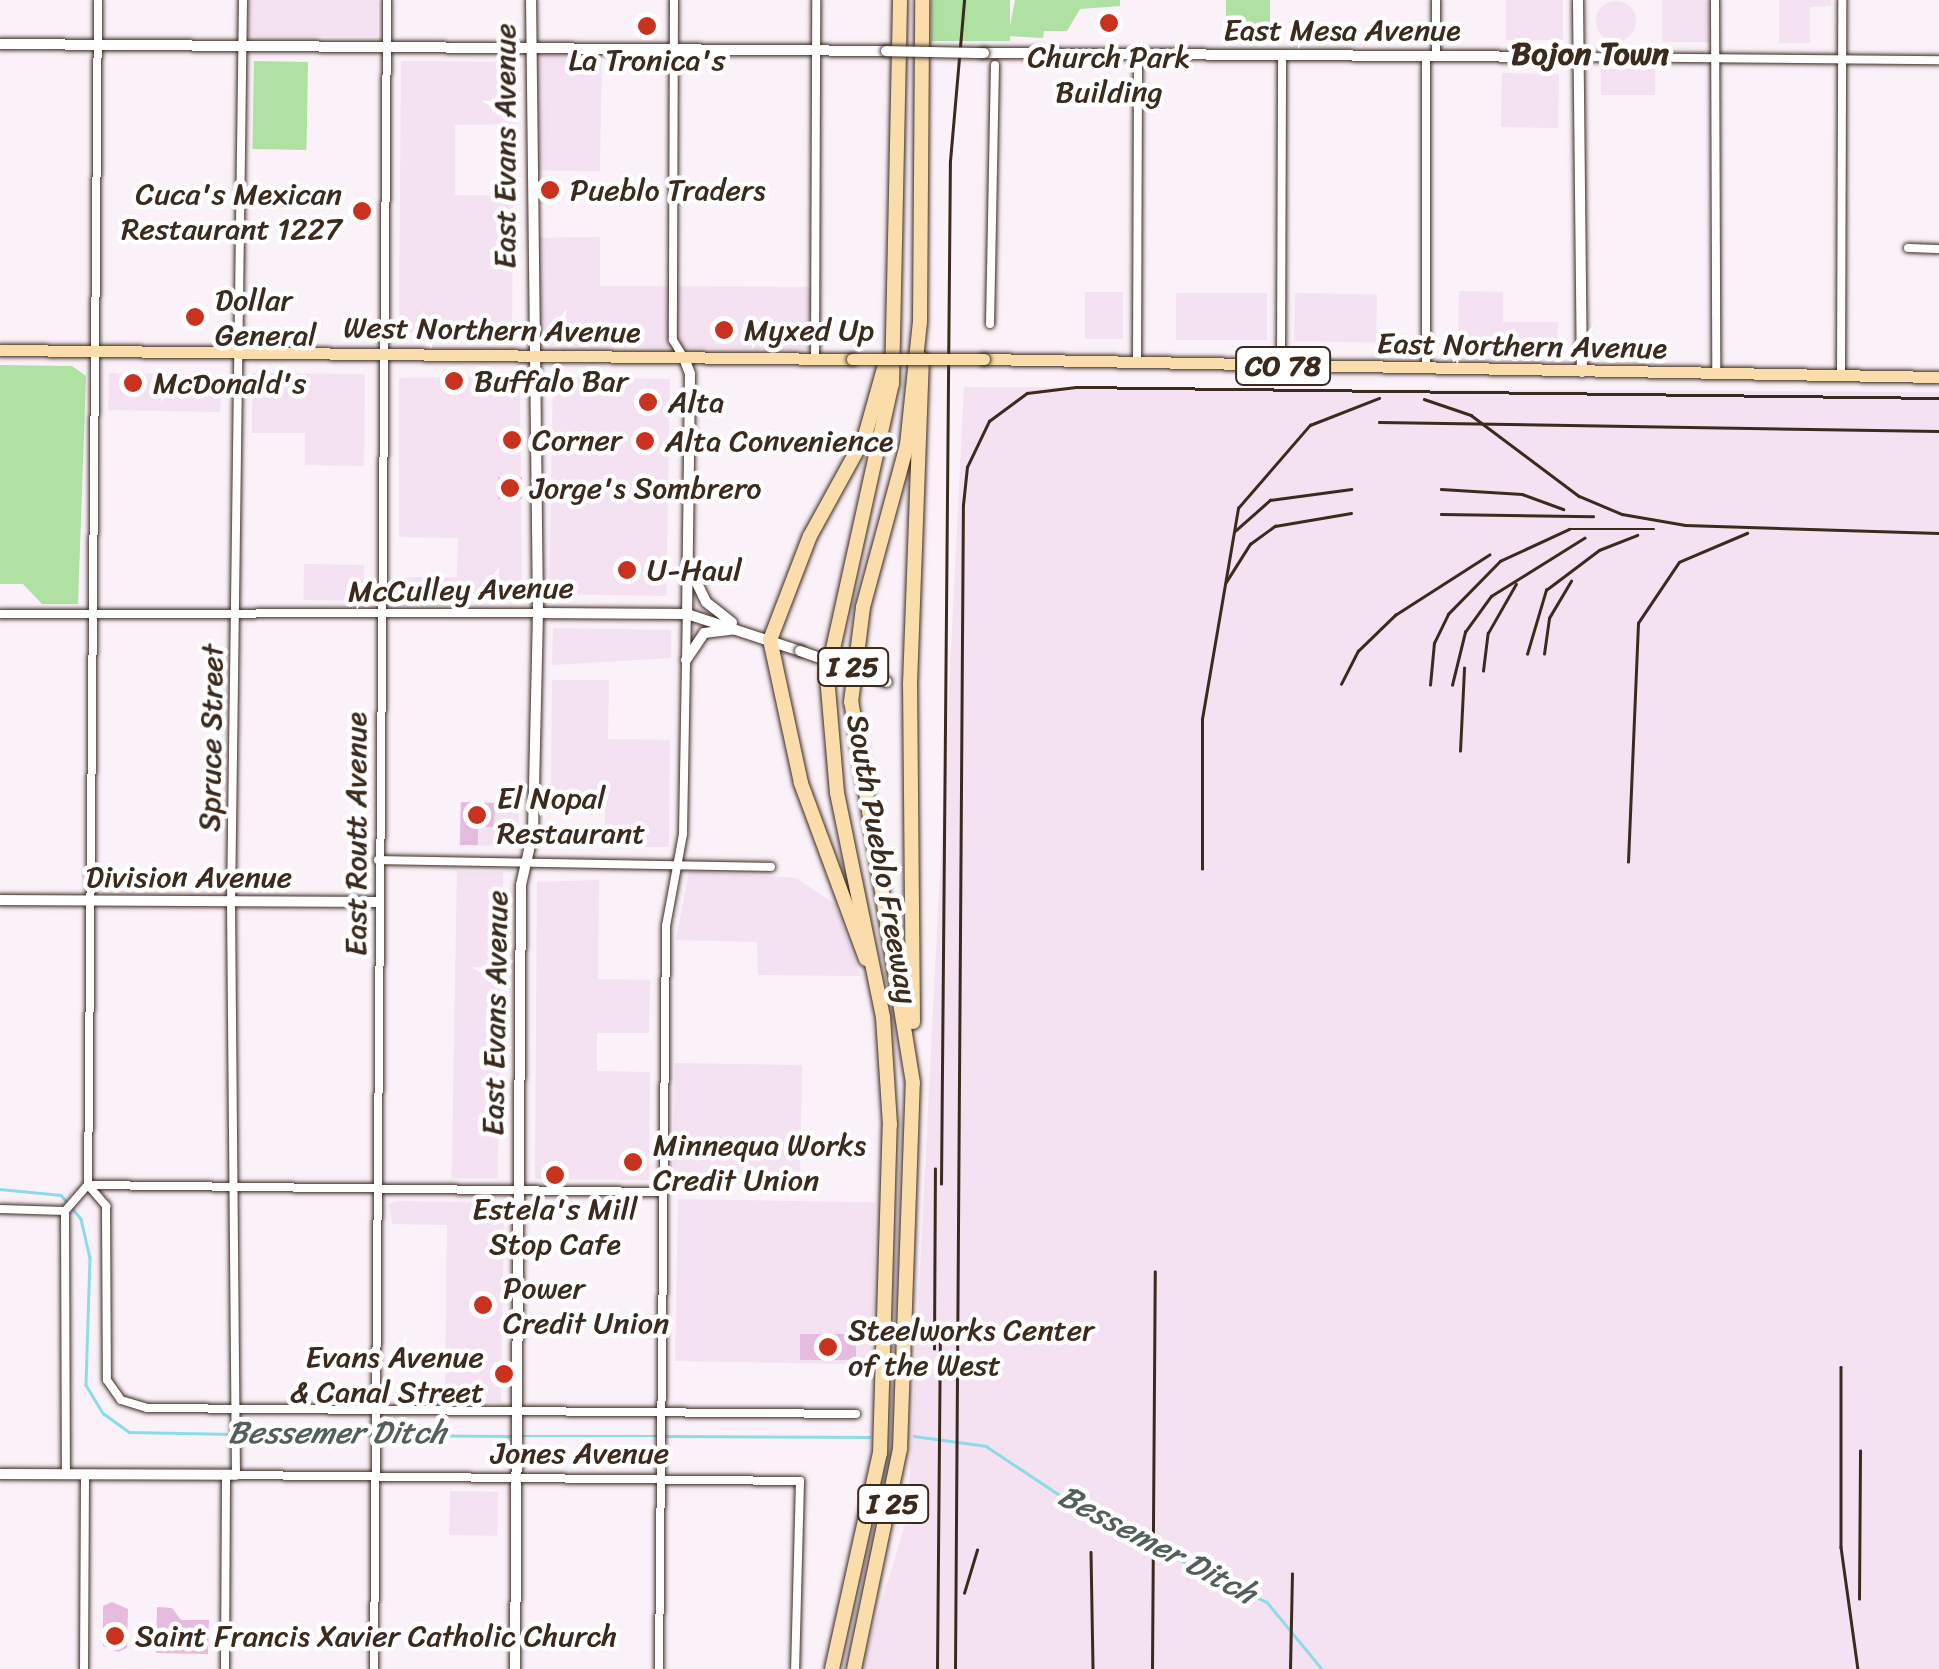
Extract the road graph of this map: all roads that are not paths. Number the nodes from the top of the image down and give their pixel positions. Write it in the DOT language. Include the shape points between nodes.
graph roads {
  1 [pos="98,0"];
  2 [pos="243,0"];
  3 [pos="386,0"];
  4 [pos="531,0"];
  5 [pos="674,0"];
  6 [pos="816,0"];
  7 [pos="900,0"];
  8 [pos="922,0"];
  9 [pos="1436,0"];
  10 [pos="1578,0"];
  11 [pos="1715,0"];
  12 [pos="1842,0"];
  13 [pos="0,44"];
  14 [pos="97,44"];
  15 [pos="242,45"];
  16 [pos="386,46"];
  17 [pos="530,49"];
  18 [pos="674,50"];
  19 [pos="816,50"];
  20 [pos="1138,54"];
  21 [pos="1282,55"];
  22 [pos="1431,56"];
  23 [pos="1578,57"];
  24 [pos="1714,58"];
  25 [pos="1842,59"];
  26 [pos="1939,60"];
  27 [pos="994,65"];
  28 [pos="1908,248"];
  29 [pos="1939,249"];
  30 [pos="894,310"];
  31 [pos="920,322"];
  32 [pos="990,324"];
  33 [pos="0,350"];
  34 [pos="94,351"];
  35 [pos="239,352"];
  36 [pos="381,354"];
  37 [pos="533,355"];
  38 [pos="684,358"];
  39 [pos="815,358"];
  40 [pos="984,359"];
  41 [pos="1137,364"];
  42 [pos="1281,366"];
  43 [pos="1426,369"];
  44 [pos="1582,372"];
  45 [pos="1716,374"];
  46 [pos="1842,375"];
  47 [pos="1939,376"];
  48 [pos="688,562"];
  49 [pos="538,613"];
  50 [pos="0,614"];
  51 [pos="687,614"];
  52 [pos="380,615"];
  53 [pos="90,616"];
  54 [pos="235,618"];
  55 [pos="741,629"];
  56 [pos="770,640"];
  57 [pos="686,660"];
  58 [pos="910,684"];
  59 [pos="378,860"];
  60 [pos="524,862"];
  61 [pos="679,864"];
  62 [pos="770,867"];
  63 [pos="0,900"];
  64 [pos="90,902"];
  65 [pos="378,902"];
  66 [pos="231,903"];
  67 [pos="883,1017"];
  68 [pos="913,1083"];
  69 [pos="88,1185"];
  70 [pos="236,1189"];
  71 [pos="376,1191"];
  72 [pos="517,1192"];
  73 [pos="662,1192"];
  74 [pos="0,1209"];
  75 [pos="65,1212"];
  76 [pos="238,1411"];
  77 [pos="376,1412"];
  78 [pos="516,1413"];
  79 [pos="660,1413"];
  80 [pos="856,1414"];
  81 [pos="0,1474"];
  82 [pos="66,1475"];
  83 [pos="85,1475"];
  84 [pos="231,1475"];
  85 [pos="375,1477"];
  86 [pos="515,1477"];
  87 [pos="660,1478"];
  88 [pos="84,1669"];
  89 [pos="225,1669"];
  90 [pos="374,1669"];
  91 [pos="515,1669"];
  92 [pos="658,1669"];
  93 [pos="795,1669"];
  94 [pos="832,1669"];
  95 [pos="854,1669"];
  1 -- 14 [label="street"];
  2 -- 15 [label="street, Spruce Street"];
  3 -- 16 [label="street, East Routt Avenue"];
  4 -- 17 [label="street, East Evans Avenue"];
  5 -- 18 [label="street"];
  6 -- 19 [label="street"];
  7 -- 30 [label="highway, South Pueblo Freeway / I 25"];
  8 -- 31 [label="highway, South Pueblo Freeway / I 25"];
  9 -- 22 [label="street"];
  10 -- 23 [label="street"];
  11 -- 24 [label="street"];
  12 -- 25 [label="street"];
  13 -- 14 [label="street, East Mesa Avenue"];
  14 -- 15 [label="street, East Mesa Avenue"];
  14 -- 34 [label="street"];
  15 -- 16 [label="street, East Mesa Avenue"];
  15 -- 35 [label="street, Spruce Street"];
  16 -- 17 [label="street, East Mesa Avenue"];
  16 -- 36 [label="street, East Routt Avenue"];
  17 -- 18 [label="street, East Mesa Avenue"];
  17 -- 37 [label="street, East Evans Avenue"];
  18 -- 19 [label="street, East Mesa Avenue"];
  18 -- 38 [label="street" via="673,340"];
  19 -- 20 [label="street, East Mesa Avenue, bridge"];
  19 -- 39 [label="street"];
  20 -- 21 [label="street, East Mesa Avenue"];
  20 -- 41 [label="street"];
  21 -- 22 [label="street, East Mesa Avenue"];
  21 -- 42 [label="street"];
  22 -- 23 [label="street, East Mesa Avenue"];
  22 -- 43 [label="street"];
  23 -- 24 [label="street, East Mesa Avenue"];
  23 -- 44 [label="street"];
  24 -- 25 [label="street, East Mesa Avenue"];
  24 -- 45 [label="street"];
  25 -- 26 [label="street, East Mesa Avenue"];
  25 -- 46 [label="street"];
  27 -- 32 [label="street"];
  28 -- 29 [label="street"];
  30 -- 56 [label="highway" via="865,436 810,536"];
  30 -- 67 [label="highway, South Pueblo Freeway / I 25" via="884,443 827,676 836,793"];
  31 -- 58 [label="highway" via="924,386"];
  31 -- 68 [label="highway, South Pueblo Freeway / I 25" via="907,445 863,607 851,702"];
  33 -- 34 [label="main road, West Northern Avenue / CO 78"];
  34 -- 35 [label="main road, West Northern Avenue / CO 78"];
  34 -- 53 [label="street"];
  35 -- 36 [label="main road, West Northern Avenue / CO 78"];
  35 -- 54 [label="street, Spruce Street"];
  36 -- 37 [label="main road, West Northern Avenue / CO 78"];
  36 -- 52 [label="street, East Routt Avenue"];
  37 -- 38 [label="main road, West Northern Avenue / CO 78"];
  37 -- 49 [label="street, East Evans Avenue"];
  38 -- 39 [label="main road, West Northern Avenue / CO 78"];
  38 -- 48 [label="street" via="690,374"];
  39 -- 40 [label="main road, West Northern Avenue / CO 78, bridge"];
  40 -- 41 [label="main road, East Northern Avenue / CO 78"];
  41 -- 42 [label="main road, East Northern Avenue / CO 78"];
  42 -- 43 [label="main road, East Northern Avenue / CO 78"];
  43 -- 44 [label="main road, East Northern Avenue / CO 78"];
  44 -- 45 [label="main road, East Northern Avenue / CO 78"];
  45 -- 46 [label="main road, East Northern Avenue / CO 78"];
  46 -- 47 [label="main road, East Northern Avenue / CO 78"];
  48 -- 51 [label="street"];
  48 -- 55 [label="street" via="706,602"];
  49 -- 51 [label="street, McCulley Avenue"];
  49 -- 52 [label="street, McCulley Avenue"];
  49 -- 60 [label="street, East Evans Avenue" via="533,832"];
  50 -- 53 [label="street, McCulley Avenue"];
  51 -- 55 [label="street, McCulley Avenue"];
  51 -- 57 [label="street"];
  52 -- 54 [label="street, McCulley Avenue"];
  52 -- 59 [label="street, East Routt Avenue"];
  53 -- 54 [label="street, McCulley Avenue"];
  53 -- 64 [label="street"];
  54 -- 66 [label="street, Spruce Street"];
  55 -- 56 [label="street, McCulley Avenue"];
  55 -- 57 [label="street" via="704,633"];
  56 -- 58 [label="street, McCulley Avenue, bridge"];
  56 -- 67 [label="highway" via="801,782"];
  57 -- 61 [label="street"];
  58 -- 68 [label="highway"];
  59 -- 60 [label="street"];
  59 -- 65 [label="street, East Routt Avenue"];
  60 -- 61 [label="street"];
  60 -- 72 [label="street, East Evans Avenue"];
  61 -- 62 [label="street"];
  61 -- 73 [label="street" via="666,926"];
  63 -- 64 [label="street, Division Avenue"];
  64 -- 66 [label="street, Division Avenue"];
  64 -- 69 [label="street"];
  65 -- 66 [label="street, Division Avenue"];
  65 -- 71 [label="street, East Routt Avenue"];
  66 -- 70 [label="street, Spruce Street"];
  67 -- 94 [label="highway, South Pueblo Freeway / I 25" via="890,1125 884,1399 873,1495"];
  68 -- 95 [label="highway, South Pueblo Freeway / I 25" via="900,1449"];
  69 -- 70 [label="street"];
  69 -- 75 [label="street"];
  69 -- 76 [label="street" via="106,1206 108,1380 121,1400"];
  70 -- 71 [label="street"];
  70 -- 76 [label="street, Spruce Street"];
  71 -- 72 [label="street"];
  71 -- 77 [label="street, East Routt Avenue"];
  72 -- 73 [label="street"];
  72 -- 78 [label="street, East Evans Avenue"];
  73 -- 79 [label="street"];
  74 -- 75 [label="street"];
  75 -- 82 [label="street"];
  76 -- 77 [label="street"];
  76 -- 84 [label="street, Spruce Street"];
  77 -- 78 [label="street"];
  77 -- 85 [label="street, East Routt Avenue"];
  78 -- 79 [label="street"];
  78 -- 86 [label="street, East Evans Avenue"];
  79 -- 80 [label="street"];
  79 -- 87 [label="street"];
  81 -- 82 [label="street, Jones Avenue"];
  82 -- 83 [label="street, Jones Avenue"];
  83 -- 84 [label="street, Jones Avenue"];
  83 -- 88 [label="street"];
  84 -- 85 [label="street, Jones Avenue"];
  84 -- 89 [label="street, Spruce Street"];
  85 -- 86 [label="street, Jones Avenue"];
  85 -- 90 [label="street, East Routt Avenue"];
  86 -- 87 [label="street, Jones Avenue"];
  86 -- 91 [label="street, East Evans Avenue"];
  87 -- 92 [label="street"];
  87 -- 93 [label="street, Jones Avenue" via="800,1481"];
}
